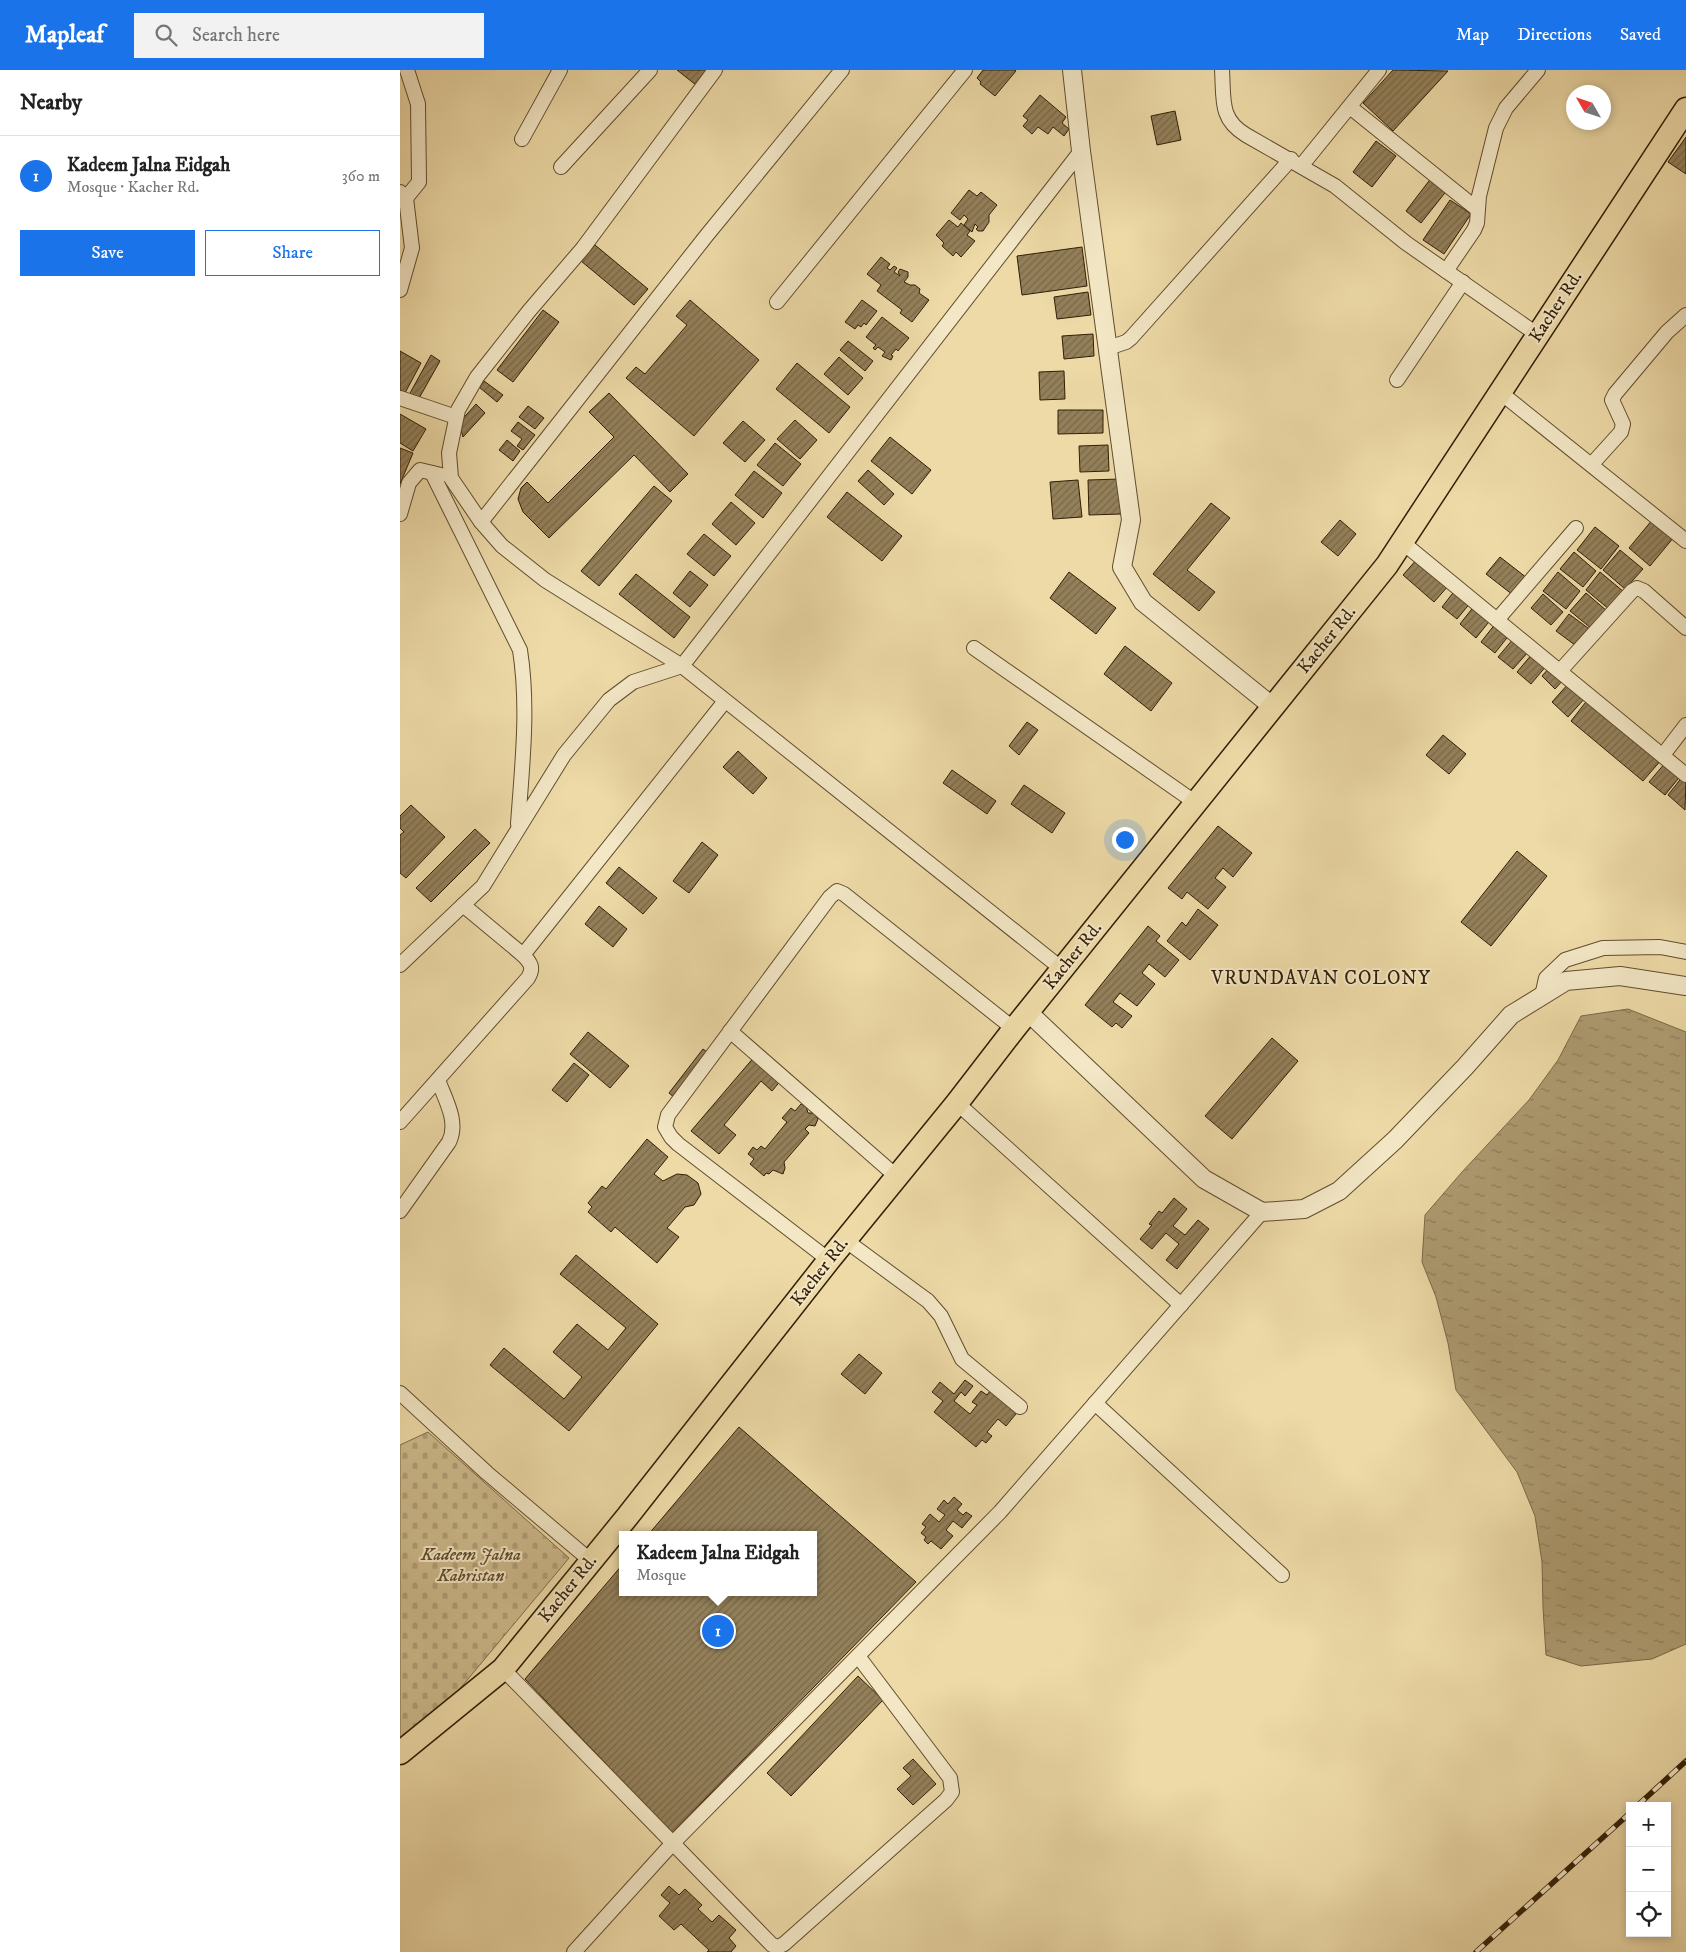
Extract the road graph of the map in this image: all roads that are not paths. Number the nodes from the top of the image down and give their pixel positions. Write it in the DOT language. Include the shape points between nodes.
graph roads {
  1 [pos="407,70"];
  2 [pos="560,70"];
  3 [pos="650,70"];
  4 [pos="715,70"];
  5 [pos="842,70"];
  6 [pos="965,70"];
  7 [pos="1072,70"];
  8 [pos="1222,70"];
  9 [pos="1379,70"];
  10 [pos="1538,70"];
  11 [pos="1350,107"];
  12 [pos="1686,110"];
  13 [pos="522,139"];
  14 [pos="1081,151"];
  15 [pos="1297,162"];
  16 [pos="561,167"];
  17 [pos="403,195"];
  18 [pos="1478,208"];
  19 [pos="1446,271"];
  20 [pos="1463,282"];
  21 [pos="400,290"];
  22 [pos="777,302"];
  23 [pos="1686,315"];
  24 [pos="1538,335"];
  25 [pos="1108,348"];
  26 [pos="1397,380"];
  27 [pos="1502,393"];
  28 [pos="400,398"];
  29 [pos="456,417"];
  30 [pos="1592,464"];
  31 [pos="432,473"];
  32 [pos="451,478"];
  33 [pos="400,514"];
  34 [pos="481,522"];
  35 [pos="1576,528"];
  36 [pos="1686,541"];
  37 [pos="1402,542"];
  38 [pos="1498,620"];
  39 [pos="1686,628"];
  40 [pos="974,648"];
  41 [pos="682,666"];
  42 [pos="1560,671"];
  43 [pos="725,701"];
  44 [pos="1273,707"];
  45 [pos="1686,725"];
  46 [pos="1663,755"];
  47 [pos="1686,775"];
  48 [pos="1196,803"];
  49 [pos="518,827"];
  50 [pos="463,905"];
  51 [pos="1686,952"];
  52 [pos="523,955"];
  53 [pos="400,965"];
  54 [pos="1062,969"];
  55 [pos="1686,986"];
  56 [pos="1542,996"];
  57 [pos="1021,1021"];
  58 [pos="730,1031"];
  59 [pos="438,1080"];
  60 [pos="957,1104"];
  61 [pos="400,1122"];
  62 [pos="896,1176"];
  63 [pos="400,1211"];
  64 [pos="1262,1212"];
  65 [pos="845,1240"];
  66 [pos="829,1260"];
  67 [pos="1181,1305"];
  68 [pos="400,1394"];
  69 [pos="1095,1403"];
  70 [pos="1020,1407"];
  71 [pos="591,1561"];
  72 [pos="1282,1575"];
  73 [pos="858,1656"];
  74 [pos="503,1669"];
  75 [pos="400,1753"];
  76 [pos="672,1844"];
  77 [pos="574,1952"];
  1 -- 17 [label="street" via="418,104 419,182"];
  2 -- 13 [label="street"];
  3 -- 16 [label="street"];
  4 -- 29 [label="street" via="583,248 477,377"];
  5 -- 34 [label="street" via="707,235"];
  6 -- 22 [label="street"];
  7 -- 14 [label="street"];
  8 -- 15 [label="street" via="1225,110 1233,126"];
  9 -- 11 [label="street"];
  10 -- 18 [label="street" via="1500,118 1492,138"];
  11 -- 15 [label="street"];
  11 -- 18 [label="street"];
  12 -- 24 [label="main road, Kacher Rd."];
  14 -- 25 [label="street"];
  14 -- 41 [label="street"];
  15 -- 19 [label="street" via="1336,186"];
  15 -- 25 [label="street" via="1131,338"];
  17 -- 21 [label="street" via="412,248"];
  18 -- 19 [label="street" via="1472,235"];
  19 -- 20 [label="street"];
  20 -- 24 [label="street"];
  20 -- 26 [label="street"];
  23 -- 30 [label="street" via="1667,332 1615,394 1612,400 1623,424 1621,432"];
  24 -- 27 [label="main road, Kacher Rd."];
  25 -- 44 [label="street" via="1131,520 1122,567 1143,602"];
  27 -- 30 [label="street"];
  27 -- 37 [label="main road, Kacher Rd."];
  28 -- 29 [label="street"];
  29 -- 32 [label="street" via="449,453"];
  30 -- 36 [label="street"];
  31 -- 32 [label="street"];
  31 -- 33 [label="street" via="420,470 409,482"];
  31 -- 49 [label="street" via="520,650 524,679 524,738"];
  32 -- 34 [label="street"];
  34 -- 41 [label="street" via="502,546 545,580"];
  35 -- 38 [label="street"];
  37 -- 38 [label="street"];
  37 -- 44 [label="main road, Kacher Rd." via="1388,565"];
  38 -- 42 [label="street"];
  39 -- 42 [label="street" via="1638,588"];
  40 -- 48 [label="street"];
  41 -- 43 [label="street"];
  41 -- 49 [label="street" via="633,682 609,700 564,755"];
  42 -- 46 [label="street"];
  43 -- 52 [label="street"];
  43 -- 54 [label="street"];
  44 -- 48 [label="main road, Kacher Rd."];
  45 -- 46 [label="street"];
  46 -- 47 [label="street"];
  48 -- 54 [label="main road, Kacher Rd."];
  49 -- 50 [label="street" via="483,886"];
  50 -- 52 [label="street"];
  50 -- 53 [label="street"];
  51 -- 56 [label="street" via="1660,947 1602,948 1564,960 1546,978"];
  52 -- 59 [label="street" via="532,968 528,978"];
  54 -- 57 [label="main road, Kacher Rd."];
  55 -- 56 [label="street" via="1620,976 1566,981"];
  56 -- 64 [label="street" via="1510,1015 1395,1140 1339,1192 1304,1209"];
  57 -- 58 [label="street" via="837,892"];
  57 -- 60 [label="main road, Kacher Rd."];
  57 -- 64 [label="street" via="1204,1178"];
  58 -- 62 [label="street"];
  58 -- 66 [label="street" via="668,1115 665,1127 678,1144"];
  59 -- 61 [label="street"];
  59 -- 63 [label="street" via="451,1117 453,1134"];
  60 -- 62 [label="main road, Kacher Rd."];
  60 -- 67 [label="street"];
  62 -- 65 [label="main road, Kacher Rd."];
  64 -- 67 [label="street"];
  65 -- 66 [label="main road, Kacher Rd."];
  65 -- 70 [label="street" via="935,1307 962,1359"];
  66 -- 71 [label="main road, Kacher Rd."];
  67 -- 69 [label="street"];
  68 -- 71 [label="street"];
  69 -- 72 [label="street"];
  69 -- 73 [label="street" via="1000,1512"];
  71 -- 74 [label="main road, Kacher Rd."];
  73 -- 76 [label="street"];
  73 -- 76 [label="street" via="950,1778 952,1792 946,1800 778,1947 772,1945"];
  74 -- 75 [label="main road, Kacher Rd."];
  74 -- 76 [label="street"];
  76 -- 77 [label="street"];
}
